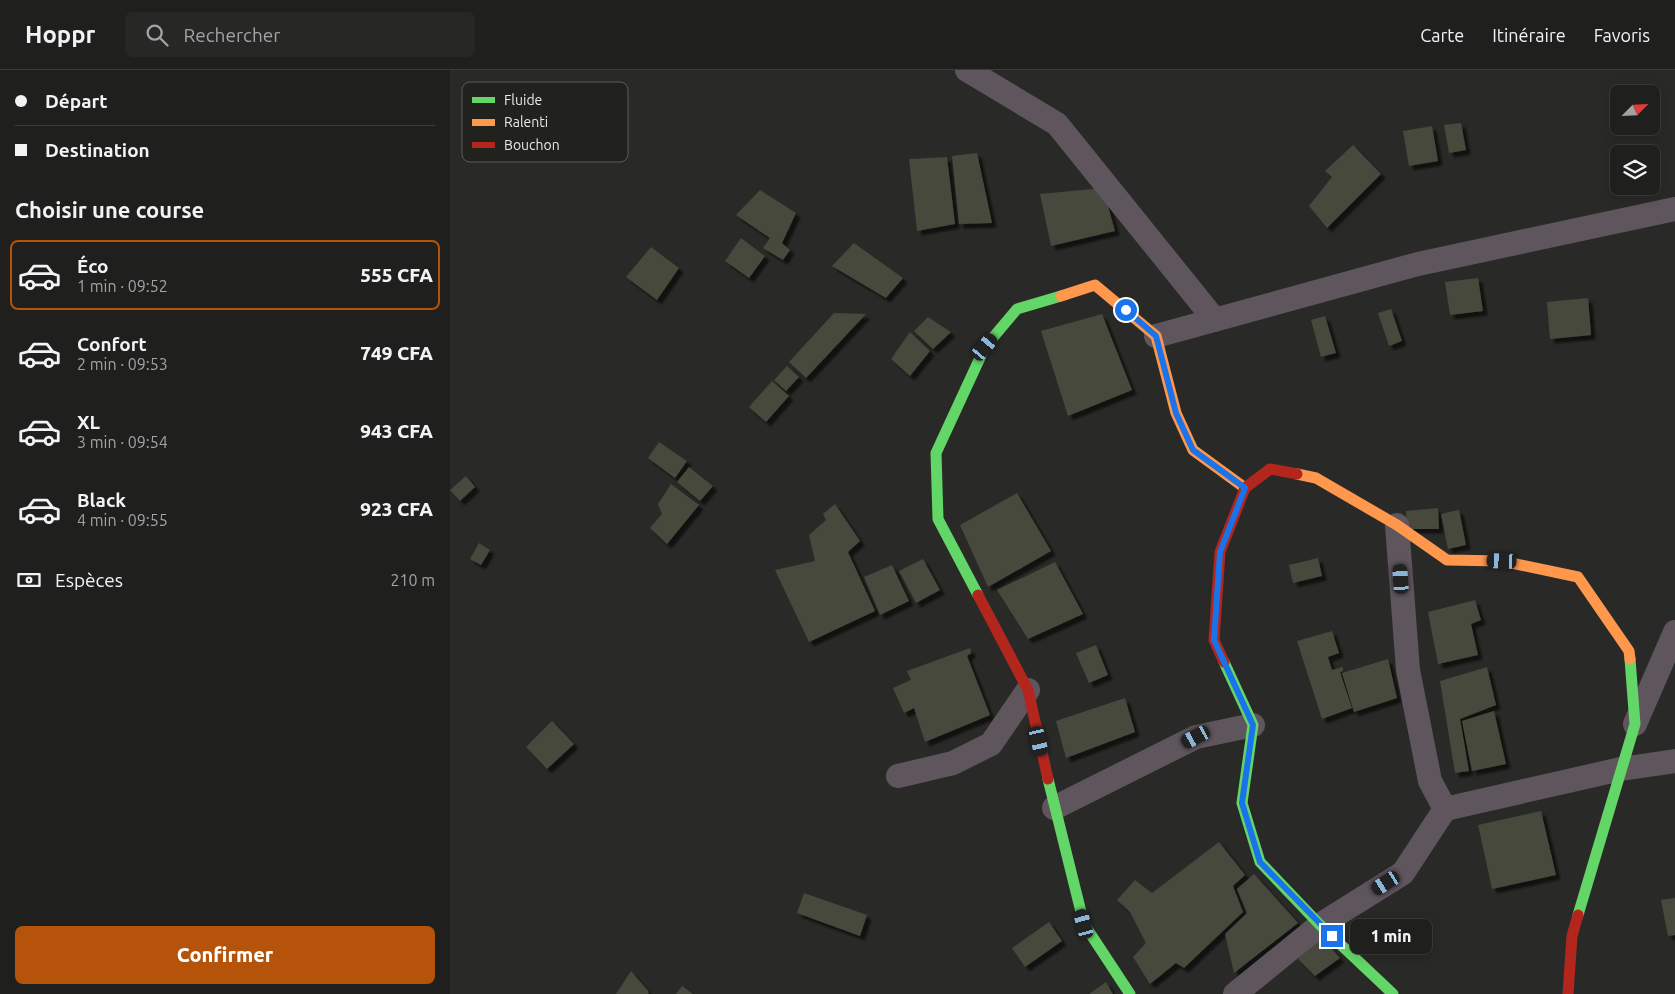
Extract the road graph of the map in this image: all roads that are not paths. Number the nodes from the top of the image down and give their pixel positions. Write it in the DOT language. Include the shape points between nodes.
graph roads {
  1 [pos="967,70"];
  2 [pos="1675,209"];
  3 [pos="1215,320"];
  4 [pos="1156,336"];
  5 [pos="1245,488"];
  6 [pos="1397,525"];
  7 [pos="1675,632"];
  8 [pos="1028,690"];
  9 [pos="1635,724"];
  10 [pos="1253,725"];
  11 [pos="1675,762"];
  12 [pos="1621,769"];
  13 [pos="898,776"];
  14 [pos="1054,808"];
  15 [pos="1445,809"];
  16 [pos="1320,925"];
  17 [pos="1130,994"];
  18 [pos="1235,994"];
  19 [pos="1393,994"];
  20 [pos="1568,994"];
  1 -- 3 [label="street" via="1057,124"];
  2 -- 3 [label="street" via="1418,264"];
  3 -- 4 [label="street"];
  4 -- 5 [label="street" via="1176,413 1193,450"];
  4 -- 8 [label="street" via="1095,285 1017,309 985,347 936,453 938,519"];
  5 -- 6 [label="street" via="1270,469 1316,478"];
  5 -- 10 [label="street" via="1220,552 1214,640"];
  6 -- 9 [label="street" via="1447,560 1502,561 1578,577 1629,651"];
  6 -- 15 [label="street" via="1408,670 1430,781"];
  7 -- 9 [label="street"];
  8 -- 13 [label="street" via="991,744 953,763"];
  8 -- 14 [label="street"];
  9 -- 12 [label="street"];
  10 -- 14 [label="street" via="1196,737"];
  10 -- 16 [label="street" via="1242,803 1260,862"];
  11 -- 12 [label="street"];
  12 -- 15 [label="street"];
  12 -- 20 [label="street" via="1572,936"];
  14 -- 17 [label="street" via="1084,924"];
  15 -- 16 [label="street" via="1403,873"];
  16 -- 18 [label="street"];
  16 -- 19 [label="street"];
}
